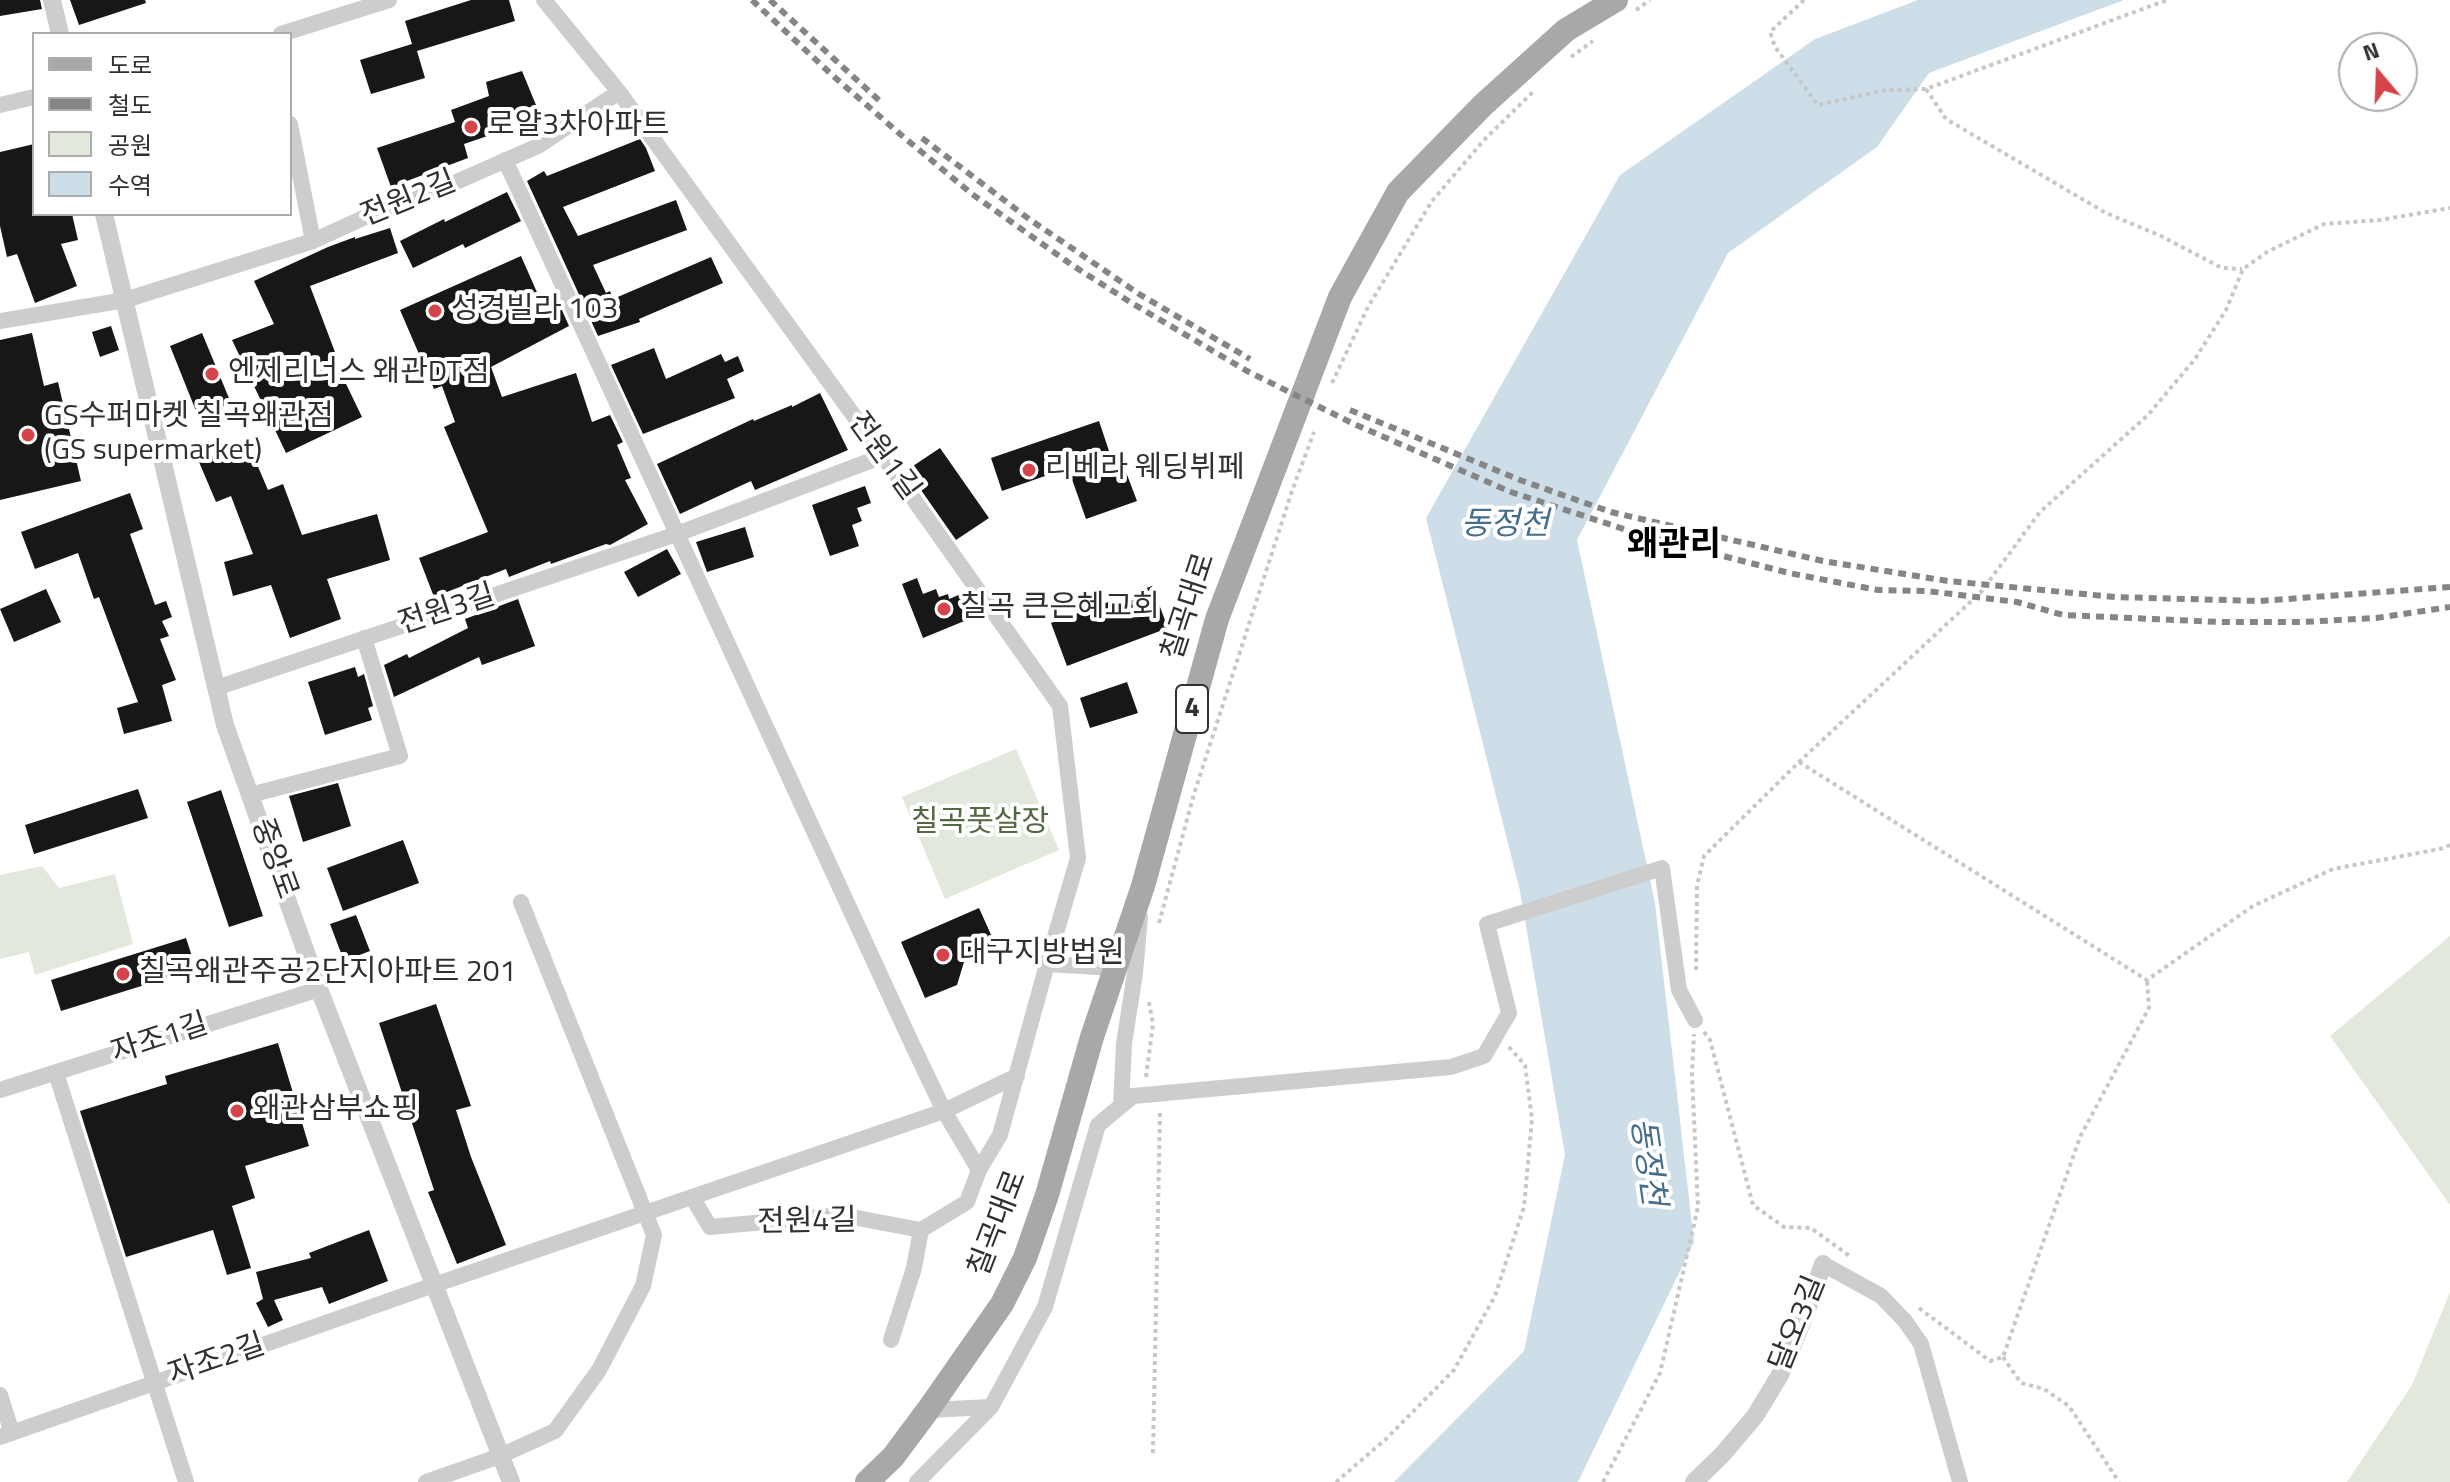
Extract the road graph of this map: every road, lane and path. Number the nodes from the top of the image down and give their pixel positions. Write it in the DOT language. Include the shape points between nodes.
graph roads {
  1 [pos="52,0"];
  2 [pos="389,0"];
  3 [pos="544,0"];
  4 [pos="1650,0"];
  5 [pos="1804,0"];
  6 [pos="2167,0"];
  7 [pos="1620,9"];
  8 [pos="60,32"];
  9 [pos="287,32"];
  10 [pos="1600,36"];
  11 [pos="1563,63"];
  12 [pos="1540,85"];
  13 [pos="1926,89"];
  14 [pos="619,92"];
  15 [pos="32,97"];
  16 [pos="0,105"];
  17 [pos="292,134"];
  18 [pos="505,160"];
  19 [pos="2450,208"];
  20 [pos="104,216"];
  21 [pos="313,241"];
  22 [pos="2243,269"];
  23 [pos="125,300"];
  24 [pos="0,321"];
  25 [pos="1330,389"];
  26 [pos="1314,433"];
  27 [pos="883,456"];
  28 [pos="677,534"];
  29 [pos="364,638"];
  30 [pos="216,688"];
  31 [pos="1799,762"];
  32 [pos="250,795"];
  33 [pos="2450,845"];
  34 [pos="1143,886"];
  35 [pos="521,902"];
  36 [pos="1157,931"];
  37 [pos="1047,964"];
  38 [pos="1115,968"];
  39 [pos="1696,975"];
  40 [pos="2147,980"];
  41 [pos="319,989"];
  42 [pos="1148,996"];
  43 [pos="1695,1020"];
  44 [pos="1497,1034"];
  45 [pos="56,1073"];
  46 [pos="1017,1076"];
  47 [pos="0,1090"];
  48 [pos="1160,1093"];
  49 [pos="1121,1106"];
  50 [pos="944,1111"];
  51 [pos="979,1170"];
  52 [pos="692,1197"];
  53 [pos="646,1213"];
  54 [pos="921,1230"];
  55 [pos="1823,1264"];
  56 [pos="1861,1265"];
  57 [pos="434,1285"];
  58 [pos="1910,1302"];
  59 [pos="891,1340"];
  60 [pos="2003,1357"];
  61 [pos="154,1383"];
  62 [pos="0,1395"];
  63 [pos="991,1407"];
  64 [pos="928,1410"];
  65 [pos="6,1435"];
  66 [pos="1153,1453"];
  67 [pos="500,1456"];
  68 [pos="186,1482"];
  69 [pos="426,1482"];
  70 [pos="511,1482"];
  71 [pos="867,1482"];
  72 [pos="917,1482"];
  73 [pos="1336,1482"];
  74 [pos="1603,1482"];
  75 [pos="1694,1482"];
  76 [pos="1960,1482"];
  77 [pos="2119,1482"];
  1 -- 8 [label="street"];
  2 -- 9 [label="street"];
  3 -- 14 [label="street, 전원1길"];
  4 -- 7 [label="path"];
  5 -- 13 [label="path" via="1770,32 1775,47 1818,105 1886,90"];
  6 -- 13 [label="path"];
  7 -- 34 [label="main road, 칠곡대로 / 4" via="1566,30 1398,192 1340,297 1217,619"];
  10 -- 11 [label="path"];
  12 -- 25 [label="path" via="1432,201 1368,307"];
  13 -- 22 [label="path" via="1946,119 2106,213 2222,268"];
  14 -- 18 [label="street, 전원2길" via="538,146"];
  14 -- 27 [label="street, 전원1길"];
  15 -- 16 [label="street"];
  17 -- 21 [label="street"];
  18 -- 21 [label="street, 전원2길"];
  18 -- 28 [label="street"];
  19 -- 22 [label="path" via="2324,224"];
  20 -- 23 [label="street, 중앙로"];
  21 -- 23 [label="street, 전원2길"];
  22 -- 31 [label="path" via="2226,310 2195,359 2148,415 2040,512 1981,592"];
  23 -- 24 [label="street, 전원2길"];
  23 -- 30 [label="street, 중앙로"];
  26 -- 36 [label="path" via="1194,794"];
  27 -- 28 [label="street, 전원3길"];
  27 -- 37 [label="street, 전원1길" via="1060,706 1078,858"];
  28 -- 29 [label="street, 전원3길"];
  28 -- 50 [label="street"];
  29 -- 30 [label="street, 전원3길"];
  29 -- 32 [label="street" via="400,756"];
  30 -- 32 [label="street, 중앙로"];
  31 -- 39 [label="path" via="1704,856 1697,886"];
  31 -- 40 [label="path"];
  32 -- 41 [label="street, 중앙로"];
  33 -- 40 [label="path" via="2333,869 2253,906"];
  34 -- 38 [label="main road, 칠곡대로 / 4"];
  34 -- 49 [label="street"];
  35 -- 53 [label="street"];
  37 -- 38 [label="street"];
  37 -- 46 [label="street, 전원1길"];
  38 -- 64 [label="main road, 칠곡대로 / 4" via="1025,1258 1002,1304"];
  40 -- 60 [label="path" via="2149,1008 2080,1137"];
  41 -- 45 [label="street, 자조1길"];
  41 -- 57 [label="street, 중앙로"];
  42 -- 48 [label="path" via="1153,1024 1146,1080"];
  43 -- 44 [label="street" via="1679,990 1662,868 1487,924 1509,1013"];
  43 -- 56 [label="path" via="1710,1040 1753,1205 1784,1227 1811,1228"];
  43 -- 74 [label="path" via="1698,1207 1660,1373"];
  44 -- 48 [label="street" via="1484,1056 1451,1067"];
  44 -- 73 [label="path" via="1525,1065 1532,1119 1524,1207 1495,1296 1454,1370"];
  45 -- 47 [label="street, 자조1길"];
  45 -- 61 [label="street"];
  46 -- 50 [label="street, 전원4길"];
  46 -- 51 [label="street, 전원1길" via="1000,1135"];
  48 -- 49 [label="street" via="1133,1096"];
  48 -- 66 [label="path"];
  49 -- 63 [label="street" via="1098,1125 1045,1307"];
  50 -- 51 [label="street"];
  50 -- 52 [label="street, 전원4길"];
  51 -- 54 [label="street, 전원1길" via="967,1202"];
  52 -- 53 [label="street, 전원4길"];
  52 -- 54 [label="street, 전원4길" via="710,1227 841,1215"];
  53 -- 57 [label="street, 전원4길"];
  53 -- 67 [label="street" via="654,1235 643,1286 599,1370 555,1431"];
  54 -- 59 [label="street"];
  55 -- 75 [label="street, 달오3길" via="1780,1375 1755,1416"];
  55 -- 76 [label="street, 달오3길" via="1881,1296 1921,1344"];
  57 -- 61 [label="street, 자조2길"];
  57 -- 67 [label="street, 중앙로"];
  58 -- 60 [label="path" via="1990,1361"];
  60 -- 77 [label="path" via="2021,1383 2044,1389 2069,1406"];
  61 -- 65 [label="street, 자조2길"];
  61 -- 68 [label="street"];
  62 -- 65 [label="street"];
  63 -- 64 [label="street"];
  63 -- 72 [label="street"];
  64 -- 71 [label="main road, 칠곡대로 / 4"];
  67 -- 69 [label="street"];
  67 -- 70 [label="street, 중앙로"];
}
